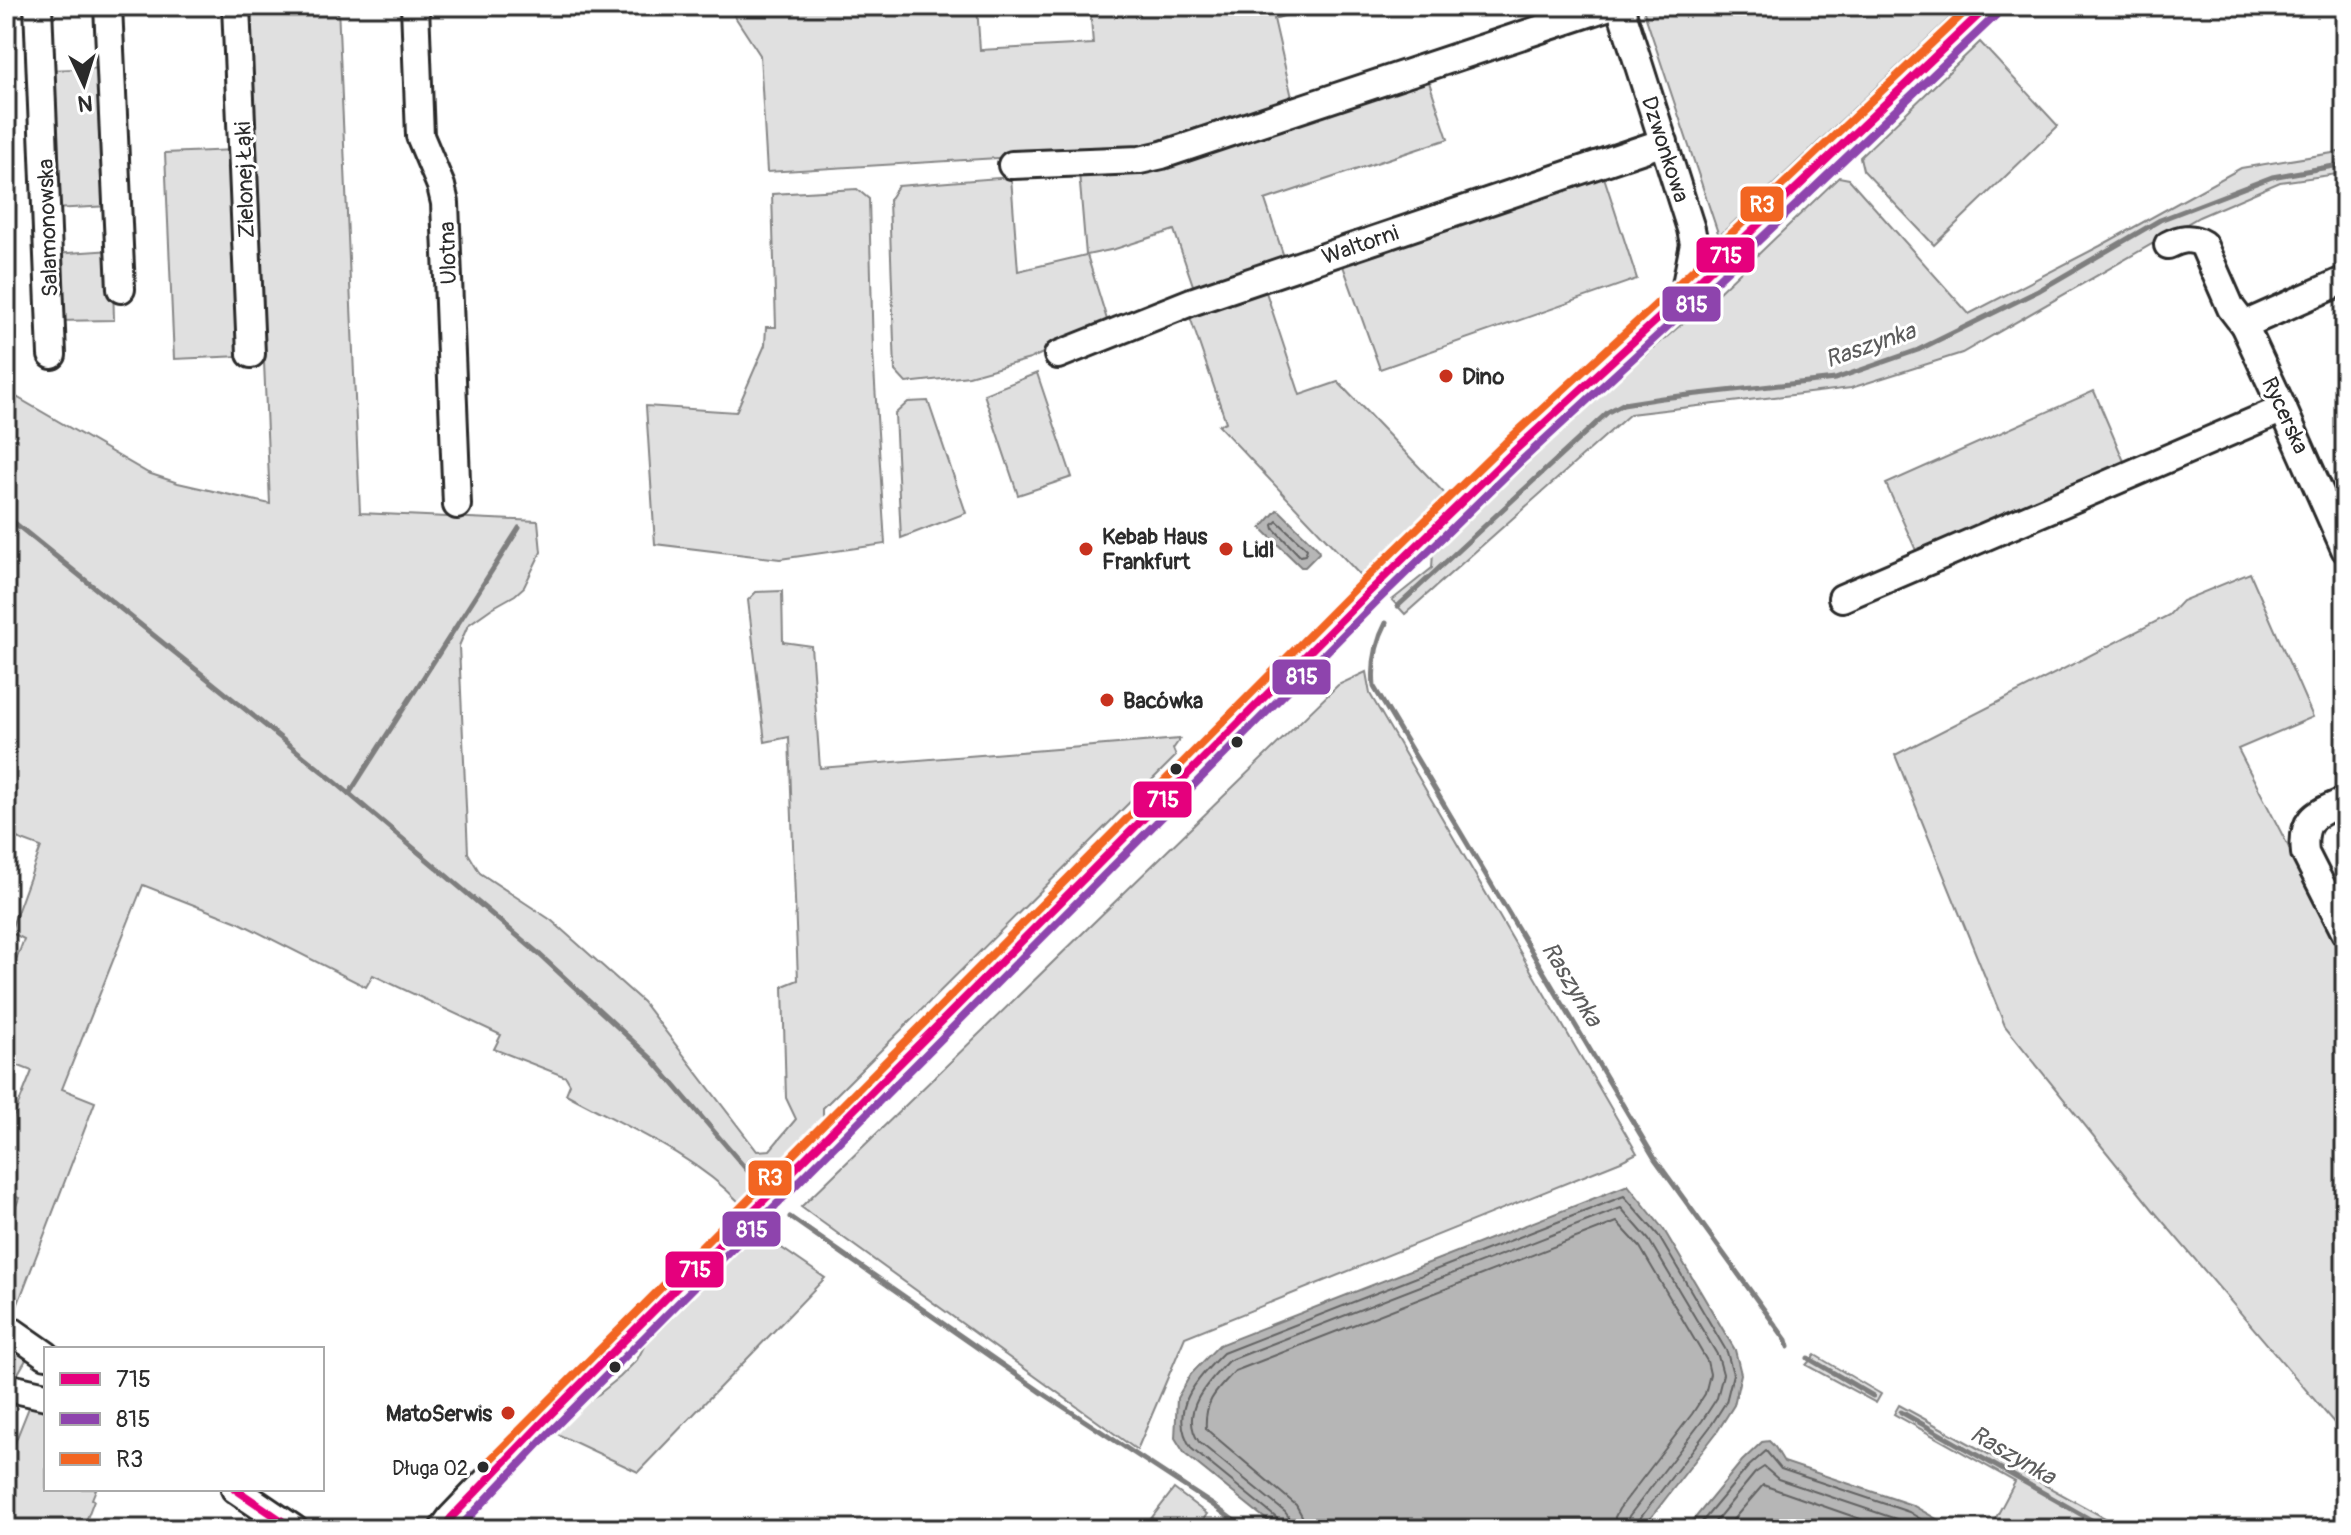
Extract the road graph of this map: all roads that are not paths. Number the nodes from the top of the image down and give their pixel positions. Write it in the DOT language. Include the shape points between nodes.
graph roads {
  1 [pos="38,6"];
  2 [pos="108,6"];
  3 [pos="236,6"];
  4 [pos="415,6"];
  5 [pos="1610,6"];
  6 [pos="1620,6"];
  7 [pos="1988,6"];
  8 [pos="1664,142"];
  9 [pos="1012,165"];
  10 [pos="2168,245"];
  11 [pos="2345,280"];
  12 [pos="121,289"];
  13 [pos="1684,295"];
  14 [pos="2244,325"];
  15 [pos="251,354"];
  16 [pos="52,355"];
  17 [pos="1058,355"];
  18 [pos="2283,409"];
  19 [pos="457,505"];
  20 [pos="2338,516"];
  21 [pos="2345,549"];
  22 [pos="1842,598"];
  23 [pos="2345,801"];
  24 [pos="2342,919"];
  25 [pos="6,1327"];
  26 [pos="44,1354"];
  27 [pos="6,1387"];
  28 [pos="44,1396"];
  29 [pos="238,1491"];
  30 [pos="294,1529"];
  31 [pos="443,1529"];
  1 -- 16 [label="street, Salamonowska"];
  2 -- 12 [label="street"];
  3 -- 15 [label="street, Zielonej Łąki"];
  4 -- 19 [label="street, Ulotna" via="420,136 445,203"];
  5 -- 9 [label="street" via="1162,155"];
  6 -- 8 [label="street, Dzwonkowa"];
  7 -- 13 [label="street"];
  8 -- 13 [label="street, Dzwonkowa" via="1694,244"];
  8 -- 17 [label="street, Waltorni" via="1205,297"];
  10 -- 14 [label="street, Rycerska" via="2187,238 2203,244"];
  11 -- 14 [label="street"];
  13 -- 31 [label="street" via="1367,594 543,1422"];
  14 -- 18 [label="street, Rycerska"];
  18 -- 20 [label="street, Rycerska"];
  18 -- 22 [label="street"];
  20 -- 21 [label="street, Rycerska"];
  23 -- 24 [label="street" via="2313,816 2304,835 2305,853"];
  25 -- 26 [label="street"];
  27 -- 28 [label="street"];
  29 -- 30 [label="street"];
}
